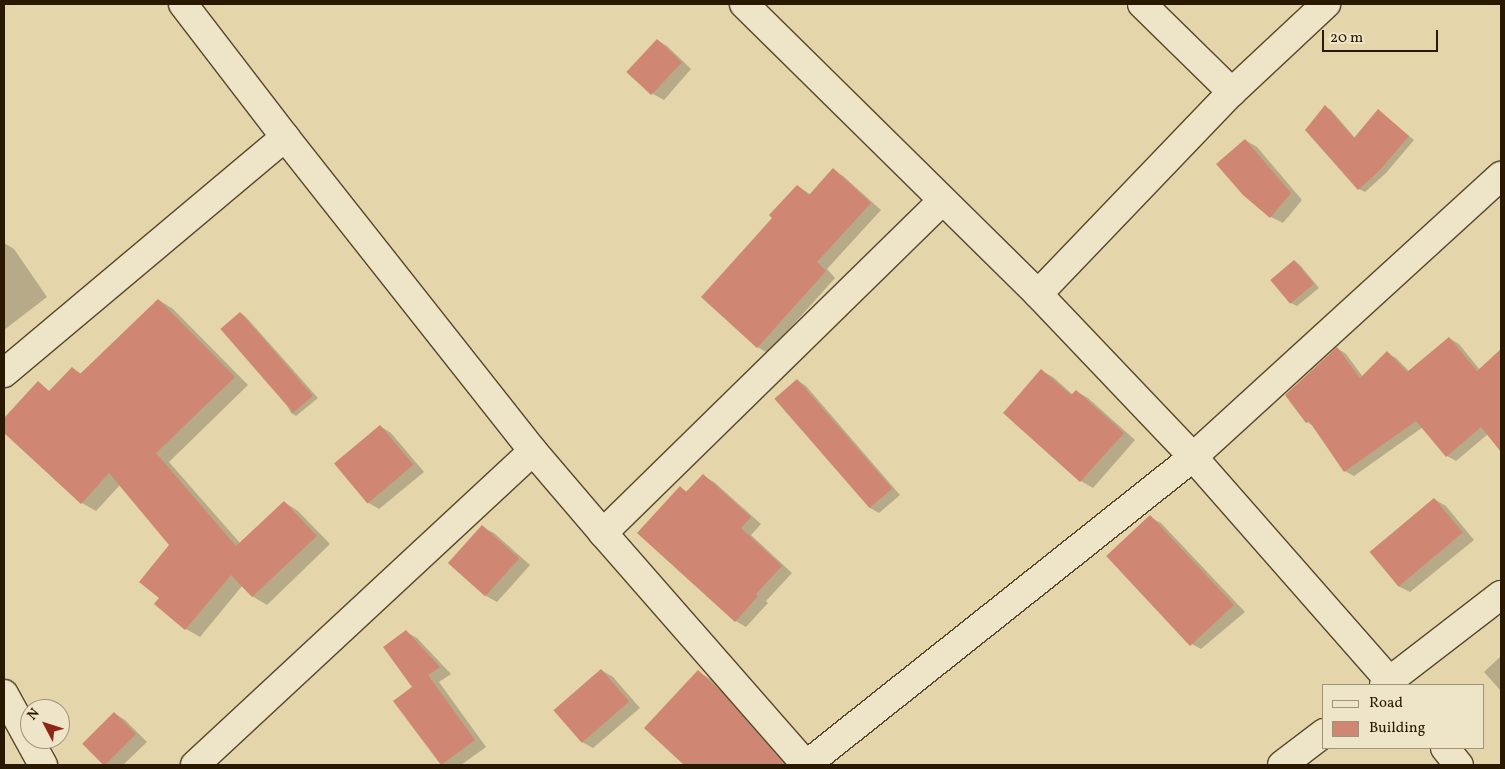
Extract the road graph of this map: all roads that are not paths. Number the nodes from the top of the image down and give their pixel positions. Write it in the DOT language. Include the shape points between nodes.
graph roads {
  1 [pos="183,4"];
  2 [pos="744,4"];
  3 [pos="1142,4"];
  4 [pos="1326,4"];
  5 [pos="1232,92"];
  6 [pos="284,137"];
  7 [pos="1501,176"];
  8 [pos="942,200"];
  9 [pos="1038,294"];
  10 [pos="4,374"];
  11 [pos="533,451"];
  12 [pos="1193,457"];
  13 [pos="602,534"];
  14 [pos="1501,595"];
  15 [pos="1389,684"];
  16 [pos="4,694"];
  17 [pos="1322,735"];
  18 [pos="1446,749"];
  19 [pos="43,765"];
  20 [pos="194,765"];
  21 [pos="806,765"];
  22 [pos="1282,765"];
  23 [pos="1459,765"];
  1 -- 6 [label="street"];
  2 -- 8 [label="street"];
  3 -- 5 [label="street"];
  4 -- 5 [label="street"];
  5 -- 9 [label="street"];
  6 -- 10 [label="street"];
  6 -- 11 [label="street"];
  7 -- 12 [label="street"];
  8 -- 9 [label="street"];
  8 -- 13 [label="street"];
  9 -- 12 [label="street"];
  11 -- 13 [label="street"];
  11 -- 20 [label="street"];
  12 -- 15 [label="street"];
  12 -- 21 [label="street"];
  13 -- 21 [label="street"];
  14 -- 15 [label="street"];
  16 -- 19 [label="street"];
  17 -- 22 [label="street"];
  18 -- 23 [label="street"];
}
